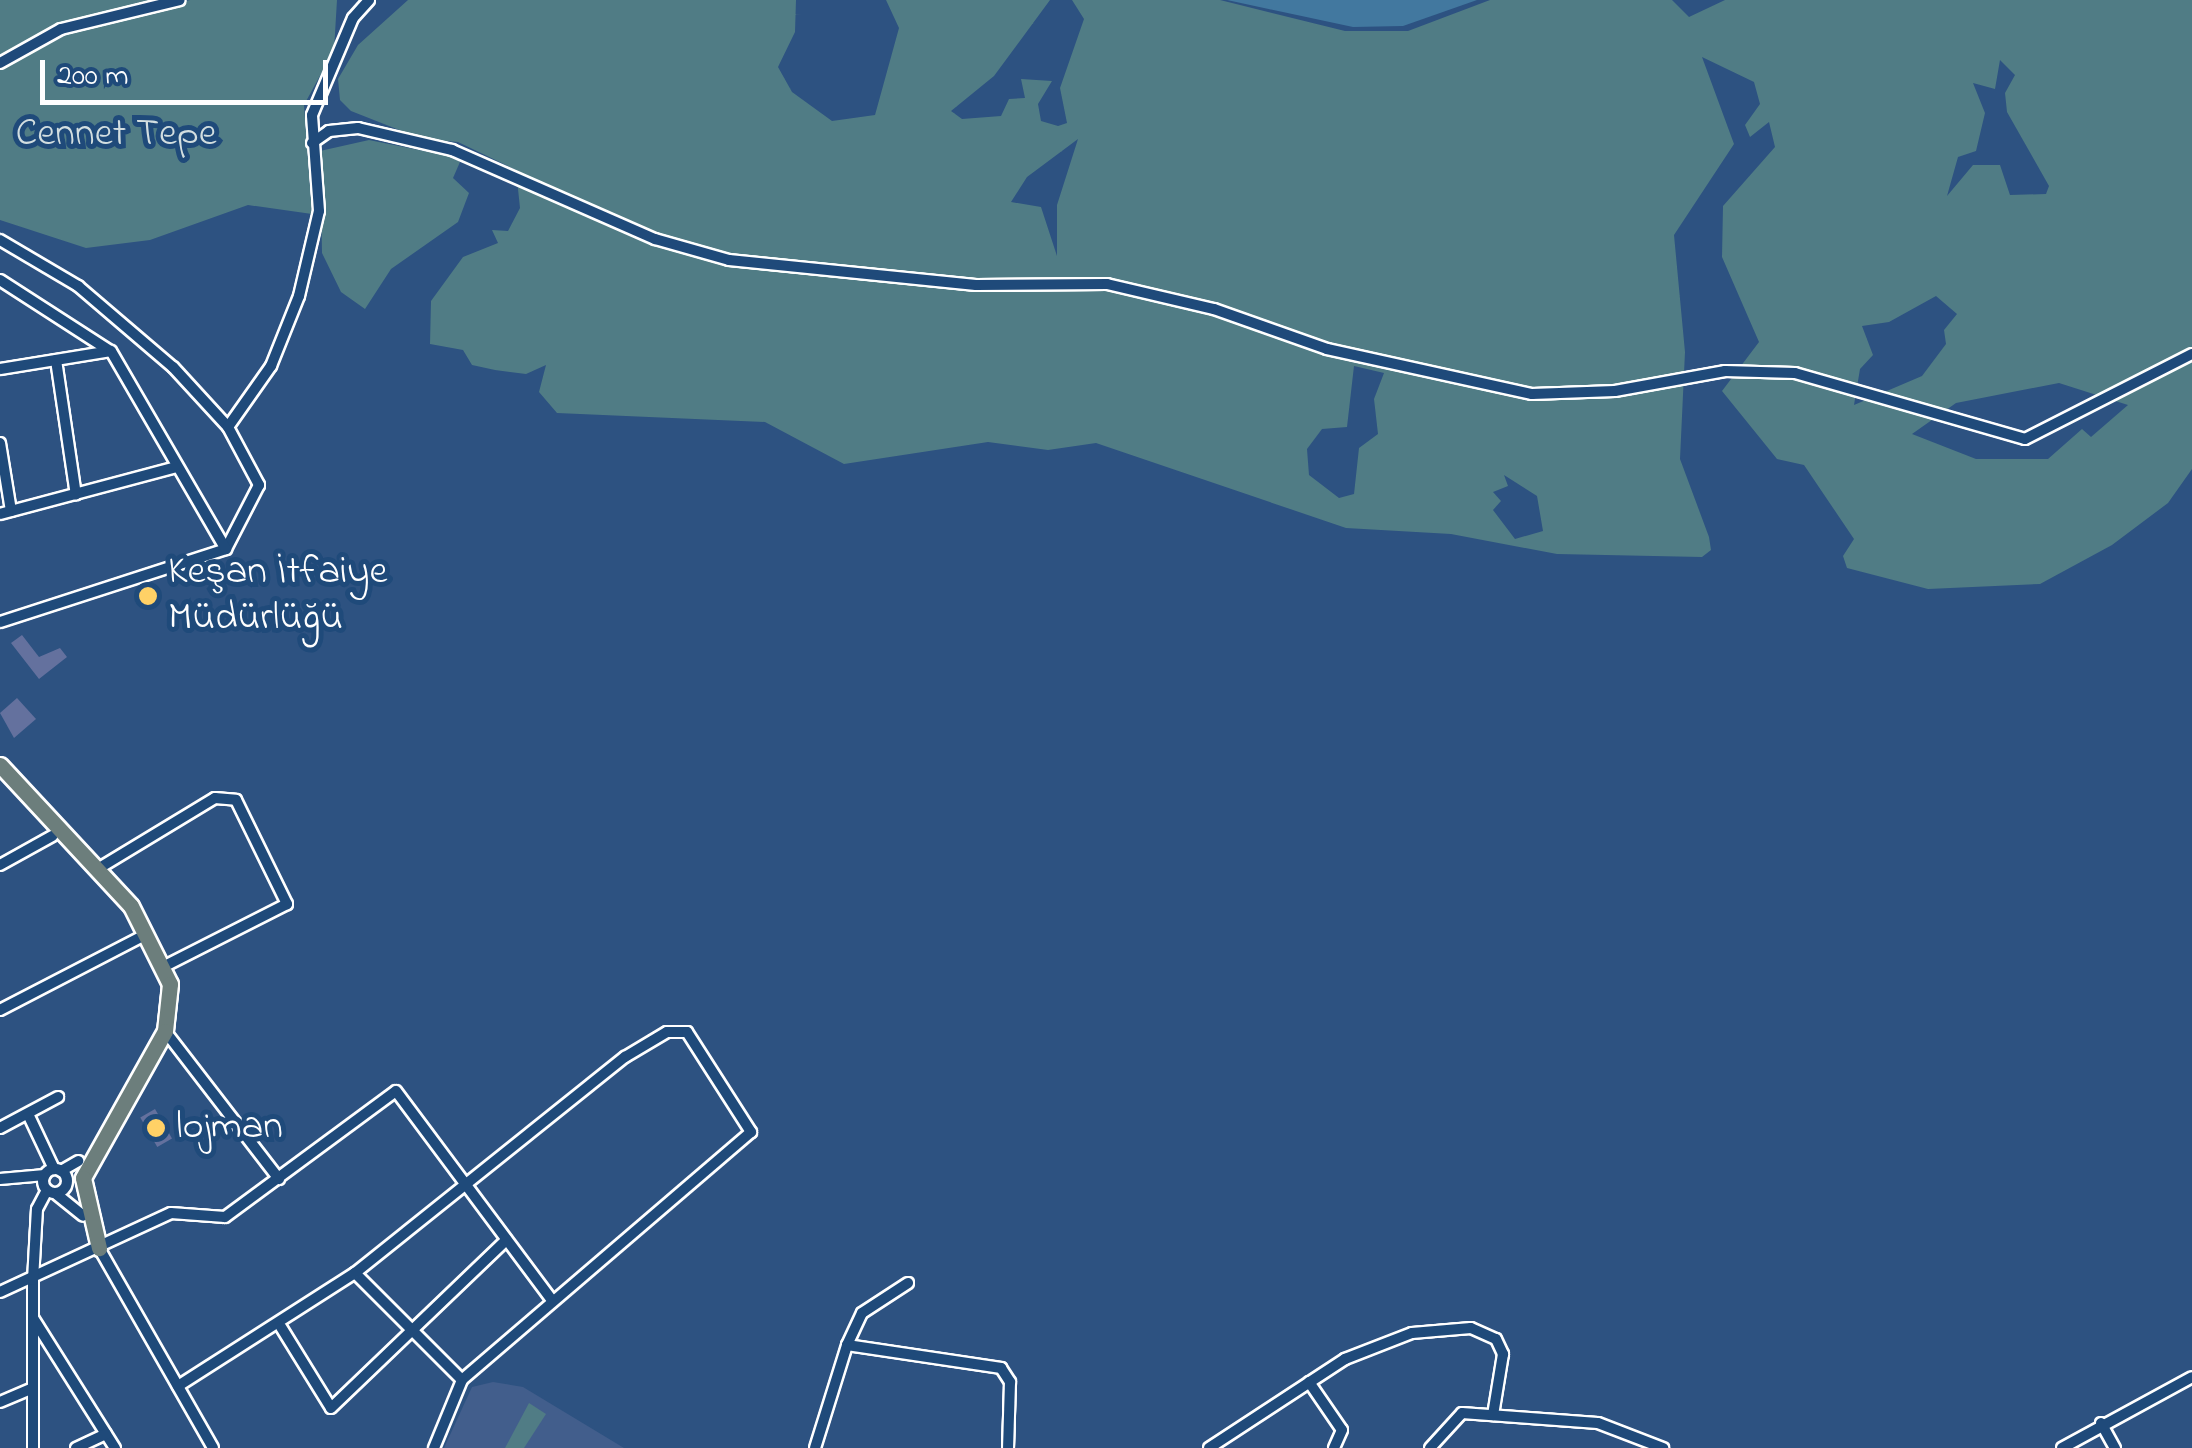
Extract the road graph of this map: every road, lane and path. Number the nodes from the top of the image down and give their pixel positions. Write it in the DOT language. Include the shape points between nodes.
graph roads {
  1 [pos="180,0"];
  2 [pos="369,0"];
  3 [pos="0,63"];
  4 [pos="312,143"];
  5 [pos="0,240"];
  6 [pos="0,280"];
  7 [pos="110,351"];
  8 [pos="2192,354"];
  9 [pos="56,360"];
  10 [pos="0,368"];
  11 [pos="228,427"];
  12 [pos="0,443"];
  13 [pos="177,467"];
  14 [pos="76,495"];
  15 [pos="6,512"];
  16 [pos="226,548"];
  17 [pos="0,622"];
  18 [pos="0,765"];
  19 [pos="0,780"];
  20 [pos="52,836"];
  21 [pos="0,864"];
  22 [pos="96,870"];
  23 [pos="140,936"];
  24 [pos="165,966"];
  25 [pos="0,1010"];
  26 [pos="165,1031"];
  27 [pos="58,1097"];
  28 [pos="28,1114"];
  29 [pos="0,1128"];
  30 [pos="78,1161"];
  31 [pos="53,1172"];
  32 [pos="0,1179"];
  33 [pos="279,1179"];
  34 [pos="466,1184"];
  35 [pos="51,1191"];
  36 [pos="83,1216"];
  37 [pos="506,1240"];
  38 [pos="100,1248"];
  39 [pos="355,1274"];
  40 [pos="33,1280"];
  41 [pos="908,1284"];
  42 [pos="0,1292"];
  43 [pos="552,1300"];
  44 [pos="32,1317"];
  45 [pos="281,1326"];
  46 [pos="409,1330"];
  47 [pos="846,1346"];
  48 [pos="2192,1377"];
  49 [pos="462,1380"];
  50 [pos="1309,1382"];
  51 [pos="178,1386"];
  52 [pos="30,1389"];
  53 [pos="0,1402"];
  54 [pos="1494,1415"];
  55 [pos="2101,1423"];
  56 [pos="106,1434"];
  57 [pos="1637,1442"];
  58 [pos="33,1448"];
  59 [pos="76,1448"];
  60 [pos="115,1448"];
  61 [pos="213,1448"];
  62 [pos="434,1448"];
  63 [pos="816,1448"];
  64 [pos="1008,1448"];
  65 [pos="1209,1448"];
  66 [pos="1334,1448"];
  67 [pos="1430,1448"];
  68 [pos="1664,1448"];
  69 [pos="2062,1448"];
  70 [pos="2115,1448"];
  1 -- 3 [label="street" via="61,29"];
  2 -- 4 [label="street" via="353,18 314,108"];
  4 -- 8 [label="street" via="329,131 358,128 452,150 654,238 729,260 976,285 1107,284 1214,309 1328,349 1532,394 1615,392 1725,371 1796,374 2025,439"];
  4 -- 11 [label="street" via="319,211 300,296 271,366"];
  5 -- 11 [label="street" via="99,301"];
  6 -- 7 [label="street"];
  7 -- 9 [label="street"];
  7 -- 13 [label="street"];
  9 -- 10 [label="street"];
  9 -- 14 [label="street"];
  11 -- 16 [label="street" via="259,484"];
  12 -- 15 [label="street"];
  13 -- 14 [label="street"];
  13 -- 16 [label="street"];
  14 -- 15 [label="street"];
  16 -- 17 [label="street"];
  18 -- 22 [label="main road"];
  19 -- 20 [label="main road"];
  20 -- 21 [label="street"];
  20 -- 23 [label="main road"];
  22 -- 24 [label="main road" via="131,906"];
  22 -- 24 [label="street" via="215,798 236,800 287,904"];
  23 -- 25 [label="street"];
  23 -- 30 [label="main road" via="160,983 159,1018"];
  24 -- 26 [label="main road" via="172,1001"];
  26 -- 33 [label="street"];
  26 -- 38 [label="main road" via="83,1178"];
  27 -- 28 [label="street"];
  28 -- 29 [label="street"];
  28 -- 31 [label="street"];
  30 -- 31 [label="street"];
  30 -- 36 [label="main road" via="74,1186"];
  31 -- 32 [label="street"];
  31 -- 35 [label="street"];
  31 -- 35 [label="street" via="66,1184"];
  33 -- 34 [label="street" via="396,1092"];
  33 -- 38 [label="street" via="218,1220 171,1213"];
  34 -- 37 [label="street"];
  34 -- 39 [label="street"];
  34 -- 43 [label="street" via="635,1050 674,1029 692,1038 752,1132"];
  35 -- 36 [label="street"];
  35 -- 40 [label="street" via="38,1210"];
  36 -- 38 [label="main road"];
  37 -- 43 [label="street"];
  37 -- 46 [label="street"];
  38 -- 40 [label="street"];
  38 -- 51 [label="street"];
  39 -- 45 [label="street"];
  39 -- 46 [label="street"];
  40 -- 42 [label="street"];
  40 -- 44 [label="street"];
  41 -- 47 [label="street" via="866,1310"];
  43 -- 49 [label="street"];
  44 -- 52 [label="street"];
  44 -- 56 [label="street"];
  45 -- 46 [label="street" via="331,1408"];
  45 -- 51 [label="street"];
  46 -- 49 [label="street"];
  47 -- 63 [label="street"];
  47 -- 64 [label="street" via="1001,1368 1010,1382"];
  48 -- 55 [label="street"];
  49 -- 62 [label="street"];
  50 -- 54 [label="street" via="1382,1340 1477,1329 1503,1351"];
  50 -- 65 [label="street"];
  50 -- 66 [label="street" via="1342,1430"];
  51 -- 61 [label="street"];
  52 -- 53 [label="street"];
  52 -- 58 [label="street"];
  54 -- 57 [label="street" via="1598,1423"];
  54 -- 67 [label="street" via="1457,1414"];
  55 -- 69 [label="street"];
  55 -- 70 [label="street"];
  56 -- 59 [label="street"];
  56 -- 60 [label="street"];
  57 -- 68 [label="street"];
}
